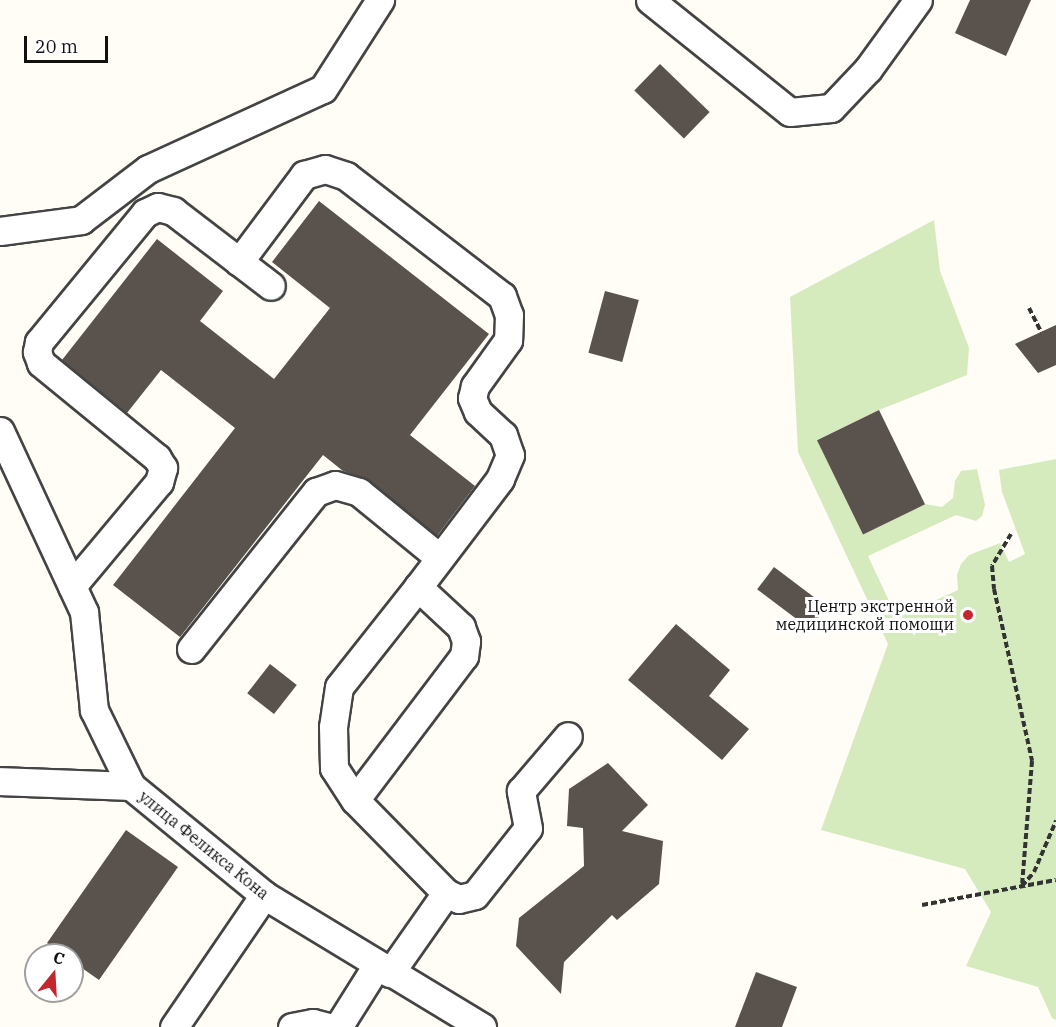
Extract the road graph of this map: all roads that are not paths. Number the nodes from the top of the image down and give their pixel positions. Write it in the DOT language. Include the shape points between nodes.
graph roads {
  1 [pos="380,0"];
  2 [pos="650,0"];
  3 [pos="918,0"];
  4 [pos="0,231"];
  5 [pos="238,262"];
  6 [pos="271,286"];
  7 [pos="0,431"];
  8 [pos="440,558"];
  9 [pos="72,586"];
  10 [pos="418,587"];
  11 [pos="191,649"];
  12 [pos="568,736"];
  13 [pos="0,782"];
  14 [pos="131,786"];
  15 [pos="355,800"];
  16 [pos="446,892"];
  17 [pos="264,895"];
  18 [pos="383,969"];
  19 [pos="174,1027"];
  20 [pos="292,1027"];
  21 [pos="328,1027"];
  22 [pos="338,1027"];
  23 [pos="482,1027"];
  1 -- 4 [label="street" via="323,89 148,169 81,220"];
  2 -- 3 [label="street" via="790,112 831,108 868,69"];
  5 -- 6 [label="street"];
  5 -- 8 [label="street" via="304,175 325,169 346,176 501,296 509,315 508,340 475,386 472,398 478,412 503,435 510,455 500,479"];
  5 -- 9 [label="street" via="173,211 158,207 145,213 39,342 41,363 157,458 163,468 159,482"];
  7 -- 9 [label="street, улица Феликса Кона"];
  8 -- 10 [label="street"];
  8 -- 11 [label="street" via="358,492 335,485 316,492"];
  9 -- 14 [label="street, улица Феликса Кона" via="84,612 94,710"];
  10 -- 15 [label="street" via="339,687 333,727 334,768"];
  10 -- 15 [label="street" via="461,627 466,641 464,656"];
  12 -- 16 [label="street" via="522,791 528,828 476,895 459,898"];
  13 -- 14 [label="street"];
  14 -- 17 [label="street, улица Феликса Кона"];
  15 -- 16 [label="street"];
  16 -- 18 [label="street"];
  17 -- 18 [label="street, улица Феликса Кона"];
  17 -- 19 [label="street"];
  18 -- 22 [label="street"];
  18 -- 23 [label="street, улица Феликса Кона"];
  20 -- 21 [label="street" via="313,1023"];
}
